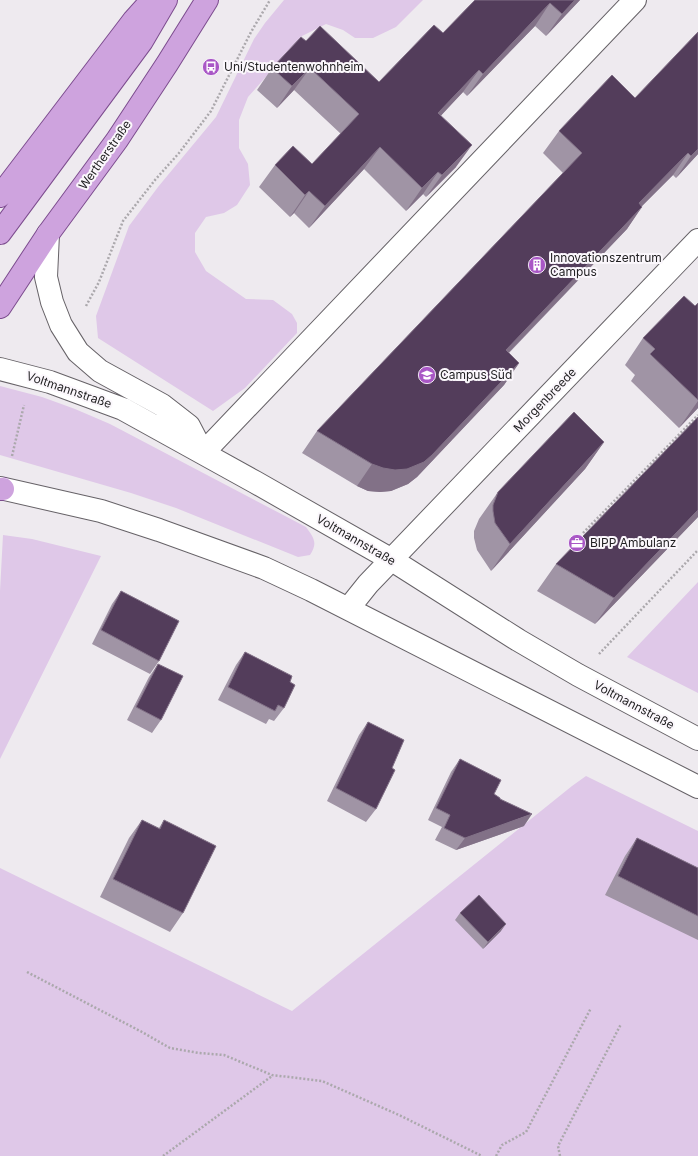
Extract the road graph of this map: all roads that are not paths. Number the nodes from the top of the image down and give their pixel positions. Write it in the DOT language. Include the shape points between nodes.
graph roads {
  1 [pos="152,0"];
  2 [pos="166,0"];
  3 [pos="207,0"];
  4 [pos="635,0"];
  5 [pos="0,196"];
  6 [pos="0,233"];
  7 [pos="48,234"];
  8 [pos="698,240"];
  9 [pos="0,307"];
  10 [pos="0,369"];
  11 [pos="203,453"];
  12 [pos="1,489"];
  13 [pos="392,560"];
  14 [pos="348,609"];
  15 [pos="698,739"];
  16 [pos="698,787"];
  1 -- 5 [label="main road"];
  2 -- 6 [label="main road" via="142,41"];
  3 -- 7 [label="main road, Wertherstraße" via="117,140"];
  4 -- 11 [label="street"];
  7 -- 9 [label="main road, Wertherstraße"];
  7 -- 11 [label="street" via="46,277 52,302 61,325 78,352 100,371 162,405 189,426"];
  8 -- 13 [label="street, Morgenbreede"];
  10 -- 11 [label="street, Voltmannstraße" via="50,382 123,409"];
  11 -- 13 [label="street, Voltmannstraße"];
  12 -- 14 [label="street" via="101,511 159,530 264,568"];
  13 -- 14 [label="street, Morgenbreede"];
  13 -- 15 [label="street, Voltmannstraße" via="518,640"];
  14 -- 16 [label="street"];
}
